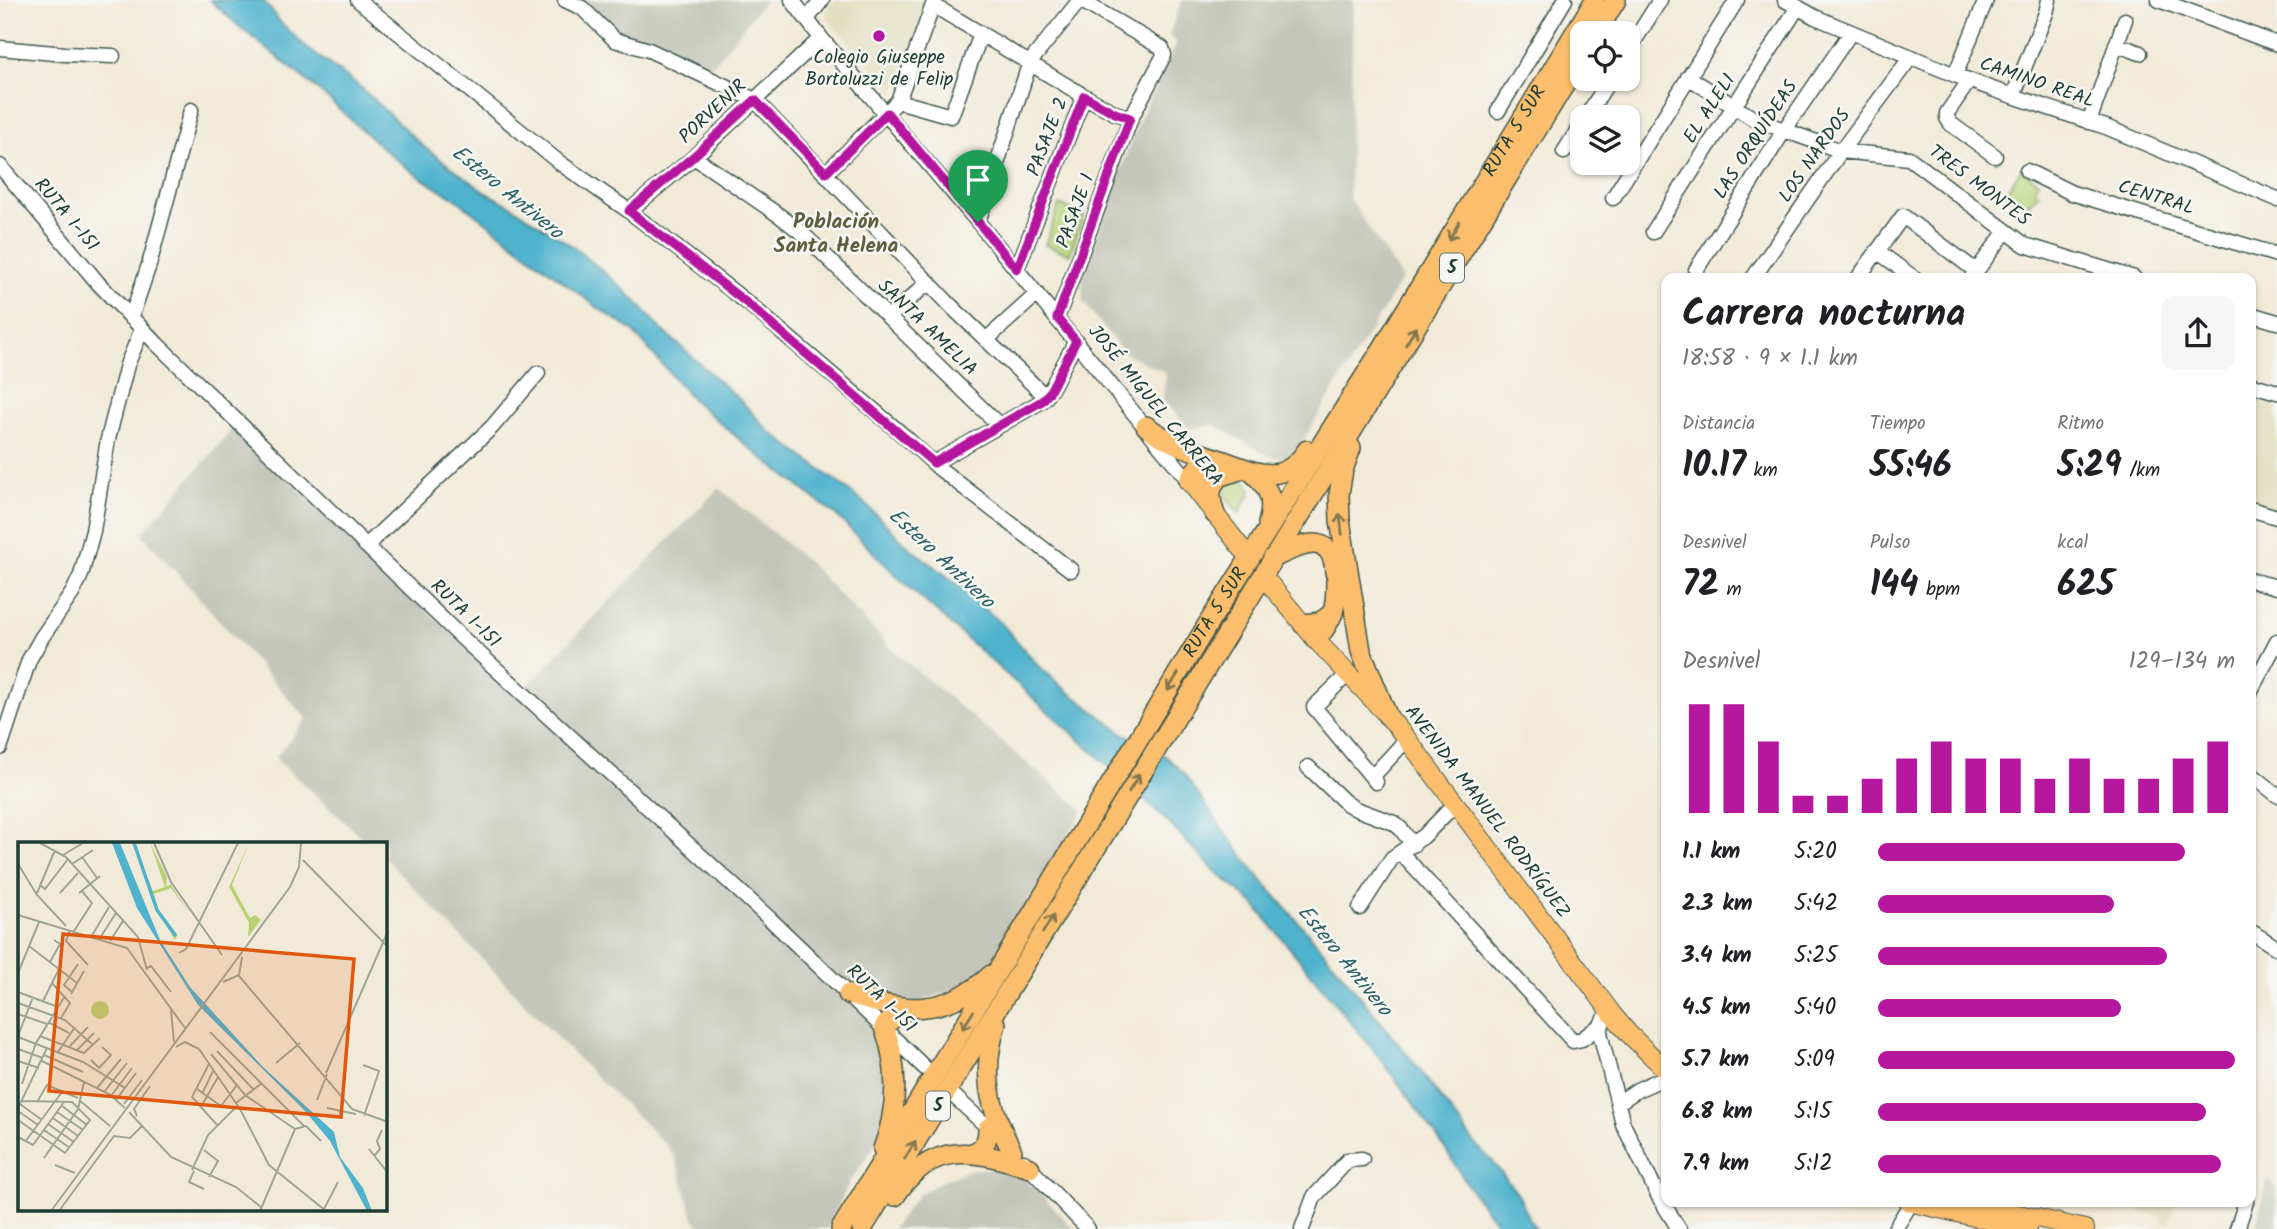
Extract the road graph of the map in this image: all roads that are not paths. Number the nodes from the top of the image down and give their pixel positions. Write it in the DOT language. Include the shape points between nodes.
graph roads {
  1 [pos="358,0"];
  2 [pos="565,0"];
  3 [pos="792,0"];
  4 [pos="822,0"];
  5 [pos="1080,0"];
  6 [pos="1565,0"];
  7 [pos="1595,0"];
  8 [pos="1616,0"];
  9 [pos="1737,0"];
  10 [pos="1986,0"];
  11 [pos="2049,0"];
  12 [pos="2159,0"];
  13 [pos="1657,1"];
  14 [pos="2176,3"];
  15 [pos="1792,4"];
  16 [pos="807,19"];
  17 [pos="2125,20"];
  18 [pos="1603,21"];
  19 [pos="1640,30"];
  20 [pos="1851,32"];
  21 [pos="981,34"];
  22 [pos="821,38"];
  23 [pos="2116,44"];
  24 [pos="2277,44"];
  25 [pos="0,48"];
  26 [pos="2140,53"];
  27 [pos="113,56"];
  28 [pos="1911,57"];
  29 [pos="1030,62"];
  30 [pos="1955,75"];
  31 [pos="1570,76"];
  32 [pos="1688,77"];
  33 [pos="1969,81"];
  34 [pos="1084,96"];
  35 [pos="2013,96"];
  36 [pos="755,100"];
  37 [pos="898,101"];
  38 [pos="1734,107"];
  39 [pos="191,110"];
  40 [pos="1498,111"];
  41 [pos="887,113"];
  42 [pos="1130,118"];
  43 [pos="2090,121"];
  44 [pos="1785,129"];
  45 [pos="1570,142"];
  46 [pos="1841,151"];
  47 [pos="1564,152"];
  48 [pos="694,156"];
  49 [pos="1995,156"];
  50 [pos="0,166"];
  51 [pos="2027,171"];
  52 [pos="826,173"];
  53 [pos="1613,198"];
  54 [pos="2277,199"];
  55 [pos="629,211"];
  56 [pos="978,222"];
  57 [pos="1653,232"];
  58 [pos="2006,232"];
  59 [pos="1877,251"];
  60 [pos="2277,255"];
  61 [pos="1017,269"];
  62 [pos="1696,270"];
  63 [pos="1756,273"];
  64 [pos="1862,273"];
  65 [pos="1907,273"];
  66 [pos="1971,273"];
  67 [pos="1975,273"];
  68 [pos="2117,273"];
  69 [pos="929,282"];
  70 [pos="1037,294"];
  71 [pos="2256,316"];
  72 [pos="889,317"];
  73 [pos="1057,318"];
  74 [pos="2277,322"];
  75 [pos="136,324"];
  76 [pos="986,340"];
  77 [pos="1076,341"];
  78 [pos="1384,346"];
  79 [pos="538,373"];
  80 [pos="2256,386"];
  81 [pos="2277,392"];
  82 [pos="1375,394"];
  83 [pos="1046,397"];
  84 [pos="999,425"];
  85 [pos="1146,426"];
  86 [pos="934,463"];
  87 [pos="1222,468"];
  88 [pos="1248,471"];
  89 [pos="1189,481"];
  90 [pos="2256,511"];
  91 [pos="1215,514"];
  92 [pos="2277,517"];
  93 [pos="1266,534"];
  94 [pos="366,546"];
  95 [pos="1243,550"];
  96 [pos="1272,559"];
  97 [pos="1071,570"];
  98 [pos="2256,582"];
  99 [pos="1269,583"];
  100 [pos="2277,587"];
  101 [pos="1334,612"];
  102 [pos="1354,615"];
  103 [pos="1303,624"];
  104 [pos="1316,640"];
  105 [pos="2277,641"];
  106 [pos="2272,661"];
  107 [pos="1349,673"];
  108 [pos="2256,684"];
  109 [pos="1387,715"];
  110 [pos="1406,739"];
  111 [pos="0,748"];
  112 [pos="1308,767"];
  113 [pos="2256,778"];
  114 [pos="2277,796"];
  115 [pos="1456,803"];
  116 [pos="1091,835"];
  117 [pos="1407,849"];
  118 [pos="1360,908"];
  119 [pos="2256,935"];
  120 [pos="2277,948"];
  121 [pos="1004,962"];
  122 [pos="1012,983"];
  123 [pos="848,994"];
  124 [pos="909,1009"];
  125 [pos="1609,1022"];
  126 [pos="884,1027"];
  127 [pos="1661,1065"];
  128 [pos="925,1068"];
  129 [pos="1661,1079"];
  130 [pos="955,1097"];
  131 [pos="1618,1103"];
  132 [pos="988,1128"];
  133 [pos="1012,1151"];
  134 [pos="973,1153"];
  135 [pos="1362,1159"];
  136 [pos="1031,1168"];
  137 [pos="869,1184"];
  138 [pos="1661,1197"];
  139 [pos="1667,1207"];
  140 [pos="1908,1207"];
  141 [pos="1932,1207"];
  142 [pos="2244,1207"];
  143 [pos="1976,1215"];
  144 [pos="2059,1226"];
  145 [pos="841,1229"];
  146 [pos="862,1229"];
  147 [pos="873,1229"];
  148 [pos="1088,1229"];
  149 [pos="1302,1229"];
  150 [pos="1679,1229"];
  151 [pos="1895,1229"];
  152 [pos="2027,1229"];
  153 [pos="2085,1229"];
  154 [pos="2237,1229"];
  1 -- 55 [label="street" via="560,163"];
  2 -- 36 [label="street" via="582,8 615,40 659,54"];
  3 -- 16 [label="street, JOSÉ MIGUEL CARRERA"];
  4 -- 16 [label="street"];
  5 -- 29 [label="street"];
  5 -- 42 [label="street, PASAJE 1" via="1162,48 1164,55"];
  6 -- 40 [label="street"];
  7 -- 78 [label="highway, RUTA 5 SUR / 5, one-way"];
  8 -- 18 [label="highway"];
  9 -- 32 [label="street"];
  10 -- 30 [label="street"];
  11 -- 35 [label="street"];
  12 -- 14 [label="street"];
  13 -- 19 [label="street"];
  14 -- 24 [label="street"];
  15 -- 20 [label="street, CAMINO REAL"];
  15 -- 38 [label="street, EL ALELI"];
  16 -- 22 [label="street, JOSÉ MIGUEL CARRERA"];
  17 -- 23 [label="street"];
  20 -- 28 [label="street, CAMINO REAL"];
  20 -- 44 [label="street, LAS ORQUÍDEAS"];
  21 -- 29 [label="street"];
  21 -- 37 [label="street" via="951,116"];
  21 -- 37 [label="street" via="933,5"];
  22 -- 36 [label="street, PORVENIR"];
  22 -- 41 [label="street, JOSÉ MIGUEL CARRERA"];
  23 -- 26 [label="street"];
  23 -- 43 [label="street"];
  25 -- 27 [label="street"];
  28 -- 30 [label="street, CAMINO REAL"];
  28 -- 46 [label="street, LOS NARDOS"];
  29 -- 34 [label="street"];
  29 -- 56 [label="street"];
  30 -- 33 [label="street, CAMINO REAL"];
  82 -- 31 [label="highway, RUTA 5 SUR / 5, one-way"];
  32 -- 38 [label="street, TRES MONTES"];
  32 -- 53 [label="street"];
  33 -- 35 [label="street, CAMINO REAL"];
  33 -- 49 [label="street" via="1947,118"];
  34 -- 42 [label="street"];
  34 -- 61 [label="street, PASAJE 2"];
  35 -- 43 [label="street, CAMINO REAL"];
  36 -- 48 [label="street, PORVENIR"];
  36 -- 52 [label="street"];
  37 -- 41 [label="street"];
  38 -- 44 [label="street, TRES MONTES"];
  38 -- 57 [label="street, EL ALELI"];
  39 -- 75 [label="street"];
  41 -- 52 [label="street"];
  41 -- 56 [label="street, JOSÉ MIGUEL CARRERA"];
  42 -- 73 [label="street, PASAJE 1"];
  43 -- 54 [label="street, CAMINO REAL"];
  44 -- 46 [label="street, TRES MONTES"];
  44 -- 62 [label="street, LAS ORQUÍDEAS"];
  45 -- 47 [label="street"];
  46 -- 58 [label="street, TRES MONTES" via="1909,158"];
  46 -- 63 [label="street, LOS NARDOS"];
  48 -- 55 [label="street, PORVENIR"];
  48 -- 72 [label="street, SANTA AMELIA" via="789,222"];
  50 -- 75 [label="street, RUTA I-151"];
  51 -- 60 [label="street, CENTRAL" via="2072,193"];
  52 -- 69 [label="street"];
  55 -- 86 [label="street" via="748,304"];
  56 -- 61 [label="street, JOSÉ MIGUEL CARRERA"];
  58 -- 67 [label="street"];
  58 -- 68 [label="street, TRES MONTES" via="2033,248"];
  59 -- 64 [label="street"];
  59 -- 65 [label="street"];
  59 -- 66 [label="street" via="1903,216"];
  61 -- 70 [label="street, JOSÉ MIGUEL CARRERA"];
  69 -- 72 [label="street"];
  69 -- 76 [label="street"];
  70 -- 73 [label="street, JOSÉ MIGUEL CARRERA"];
  70 -- 76 [label="street"];
  71 -- 74 [label="street"];
  72 -- 84 [label="street, SANTA AMELIA"];
  73 -- 77 [label="street, JOSÉ MIGUEL CARRERA"];
  75 -- 94 [label="street, RUTA I-151"];
  75 -- 111 [label="street" via="85,564 73,592 29,660"];
  76 -- 83 [label="street"];
  77 -- 83 [label="street"];
  77 -- 85 [label="street, JOSÉ MIGUEL CARRERA"];
  78 -- 88 [label="highway" via="1295,466 1277,473"];
  78 -- 93 [label="highway, RUTA 5 SUR / 5"];
  79 -- 94 [label="street" via="492,427"];
  80 -- 81 [label="street"];
  82 -- 96 [label="highway, RUTA 5 SUR / 5"];
  102 -- 82 [label="highway, one-way" via="1339,494 1350,449"];
  83 -- 84 [label="street"];
  84 -- 86 [label="street"];
  85 -- 87 [label="highway"];
  85 -- 89 [label="street, JOSÉ MIGUEL CARRERA"];
  86 -- 97 [label="street"];
  87 -- 88 [label="highway"];
  87 -- 89 [label="highway" via="1205,481"];
  87 -- 91 [label="highway" via="1210,492"];
  88 -- 93 [label="highway" via="1271,498"];
  89 -- 91 [label="main road, JOSÉ MIGUEL CARRERA"];
  90 -- 92 [label="street"];
  91 -- 95 [label="main road, JOSÉ MIGUEL CARRERA"];
  93 -- 116 [label="highway, RUTA 5 SUR / 5, one-way" via="1208,624"];
  94 -- 123 [label="street, RUTA I-151"];
  96 -- 101 [label="highway" via="1300,545 1315,544 1328,552 1334,561"];
  116 -- 96 [label="highway, RUTA 5 SUR / 5, one-way"];
  98 -- 100 [label="street"];
  99 -- 103 [label="main road, AVENIDA MANUEL RODRÍGUEZ"];
  101 -- 103 [label="highway" via="1320,622"];
  101 -- 104 [label="highway"];
  102 -- 104 [label="highway" via="1336,636"];
  102 -- 109 [label="highway" via="1364,663"];
  103 -- 104 [label="main road, AVENIDA MANUEL RODRÍGUEZ"];
  104 -- 107 [label="main road, AVENIDA MANUEL RODRÍGUEZ"];
  105 -- 106 [label="street"];
  106 -- 108 [label="street"];
  107 -- 109 [label="main road, AVENIDA MANUEL RODRÍGUEZ"];
  107 -- 110 [label="street" via="1314,706 1374,780"];
  109 -- 110 [label="main road, AVENIDA MANUEL RODRÍGUEZ"];
  110 -- 115 [label="main road, AVENIDA MANUEL RODRÍGUEZ"];
  112 -- 117 [label="street" via="1346,803 1394,823 1401,829"];
  113 -- 114 [label="street"];
  115 -- 117 [label="street"];
  115 -- 125 [label="main road, AVENIDA MANUEL RODRÍGUEZ" via="1603,1002"];
  116 -- 121 [label="highway, RUTA 5 SUR / 5"];
  122 -- 116 [label="highway, RUTA 5 SUR / 5, one-way"];
  117 -- 118 [label="street" via="1387,864"];
  117 -- 125 [label="street" via="1573,1041"];
  119 -- 120 [label="street"];
  121 -- 124 [label="highway" via="964,994 942,1004"];
  121 -- 137 [label="highway, RUTA 5 SUR / 5, one-way"];
  122 -- 133 [label="highway" via="989,1046 987,1071 992,1104"];
  146 -- 122 [label="highway, RUTA 5 SUR / 5, one-way"];
  123 -- 124 [label="highway"];
  123 -- 126 [label="street, RUTA I-151"];
  124 -- 126 [label="highway"];
  125 -- 127 [label="main road, AVENIDA MANUEL RODRÍGUEZ" via="1629,1034"];
  125 -- 131 [label="street" via="1604,1047"];
  126 -- 128 [label="street, RUTA I-151"];
  126 -- 137 [label="highway" via="893,1065 893,1105"];
  129 -- 131 [label="street"];
  130 -- 132 [label="street"];
  131 -- 138 [label="street" via="1623,1124"];
  132 -- 133 [label="street"];
  132 -- 134 [label="highway" via="985,1145"];
  133 -- 136 [label="street"];
  134 -- 136 [label="highway"];
  134 -- 147 [label="highway" via="941,1157 912,1174"];
  135 -- 149 [label="street" via="1348,1160 1314,1197"];
  136 -- 148 [label="street"];
  137 -- 145 [label="highway, RUTA 5 SUR / 5"];
  139 -- 150 [label="street"];
  140 -- 151 [label="street"];
  141 -- 143 [label="main road"];
  142 -- 154 [label="street"];
  143 -- 144 [label="main road"];
  143 -- 152 [label="main road"];
  144 -- 153 [label="main road"];
}
